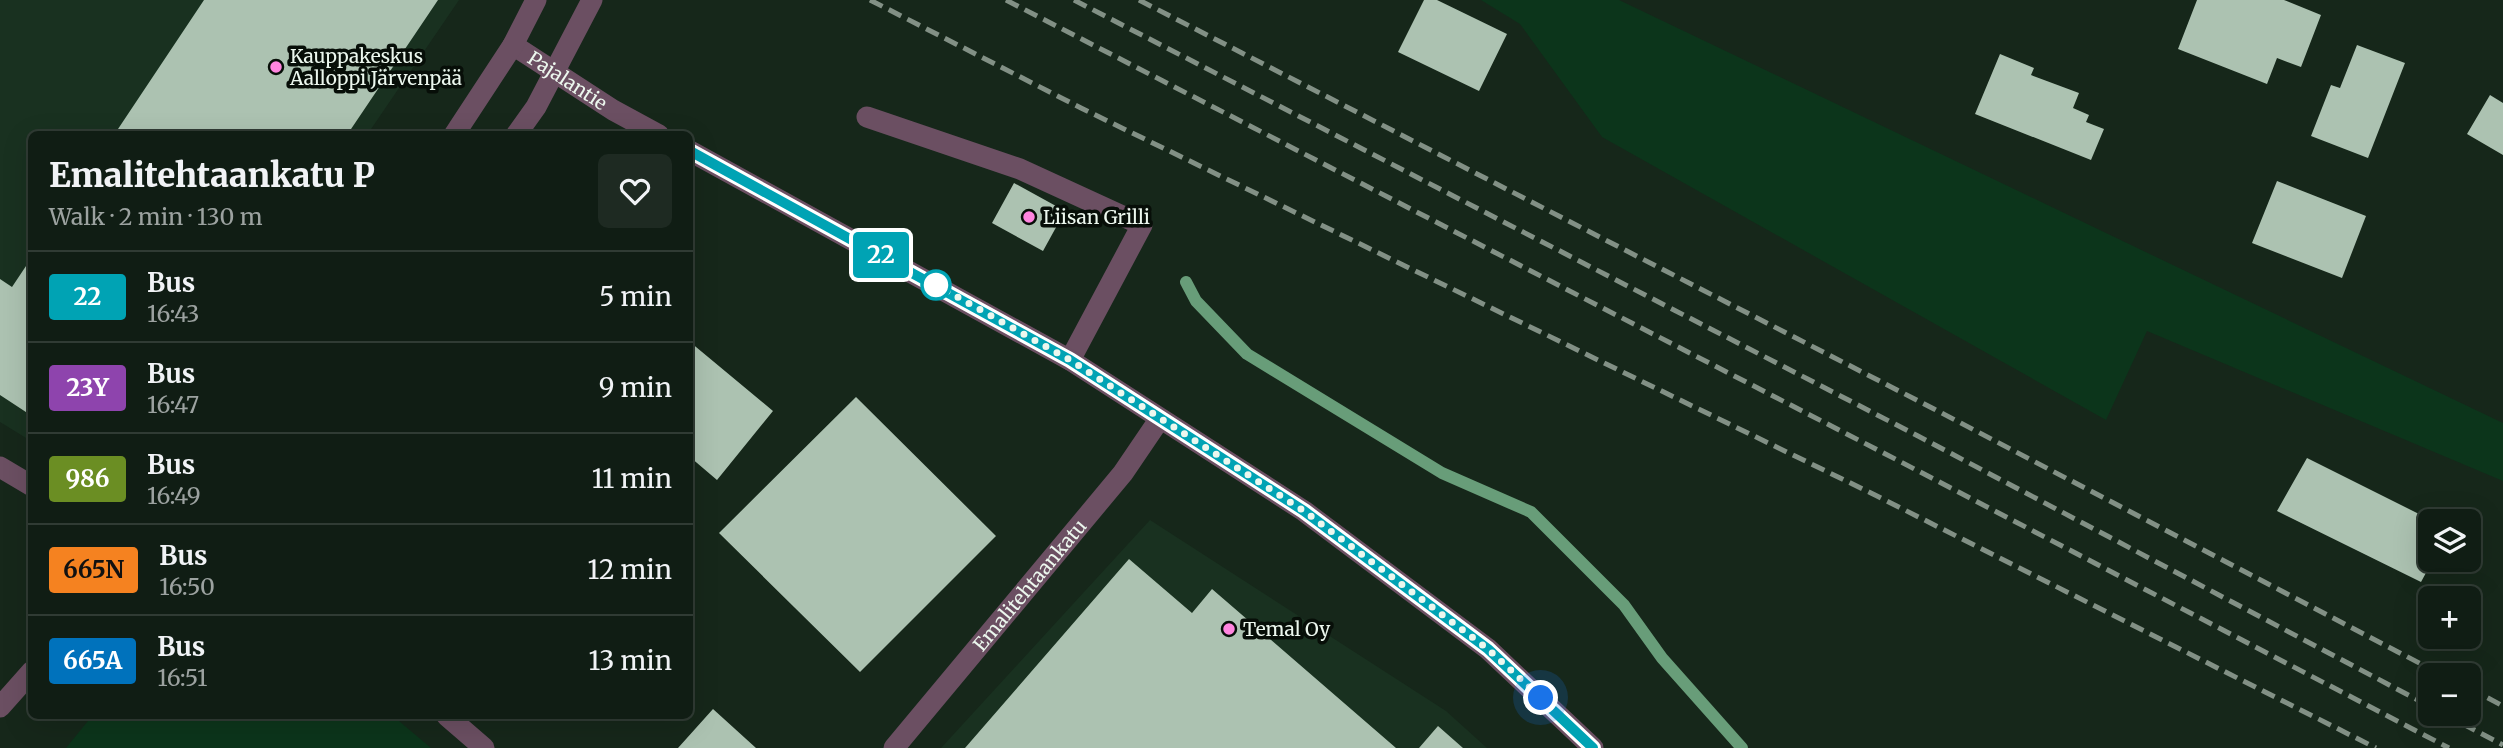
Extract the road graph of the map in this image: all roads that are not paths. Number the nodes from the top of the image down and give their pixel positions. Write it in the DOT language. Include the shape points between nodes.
graph roads {
  1 [pos="536,0"];
  2 [pos="592,0"];
  3 [pos="513,45"];
  4 [pos="554,72"];
  5 [pos="867,117"];
  6 [pos="457,131"];
  7 [pos="519,131"];
  8 [pos="652,131"];
  9 [pos="693,153"];
  10 [pos="1070,360"];
  11 [pos="1160,420"];
  12 [pos="0,467"];
  13 [pos="28,484"];
  14 [pos="28,676"];
  15 [pos="0,707"];
  16 [pos="450,719"];
  17 [pos="484,748"];
  18 [pos="894,748"];
  19 [pos="1593,748"];
  1 -- 3 [label="street"];
  2 -- 4 [label="street"];
  3 -- 4 [label="street, Pajalantie"];
  3 -- 6 [label="street"];
  4 -- 7 [label="street"];
  4 -- 8 [label="street, Pajalantie"];
  5 -- 10 [label="street" via="1020,169 1142,225"];
  9 -- 10 [label="street"];
  10 -- 11 [label="street"];
  11 -- 18 [label="street, Emalitehtaankatu" via="1122,473"];
  11 -- 19 [label="street" via="1304,511 1488,649"];
  12 -- 13 [label="street"];
  14 -- 15 [label="street"];
  16 -- 17 [label="street"];
}
